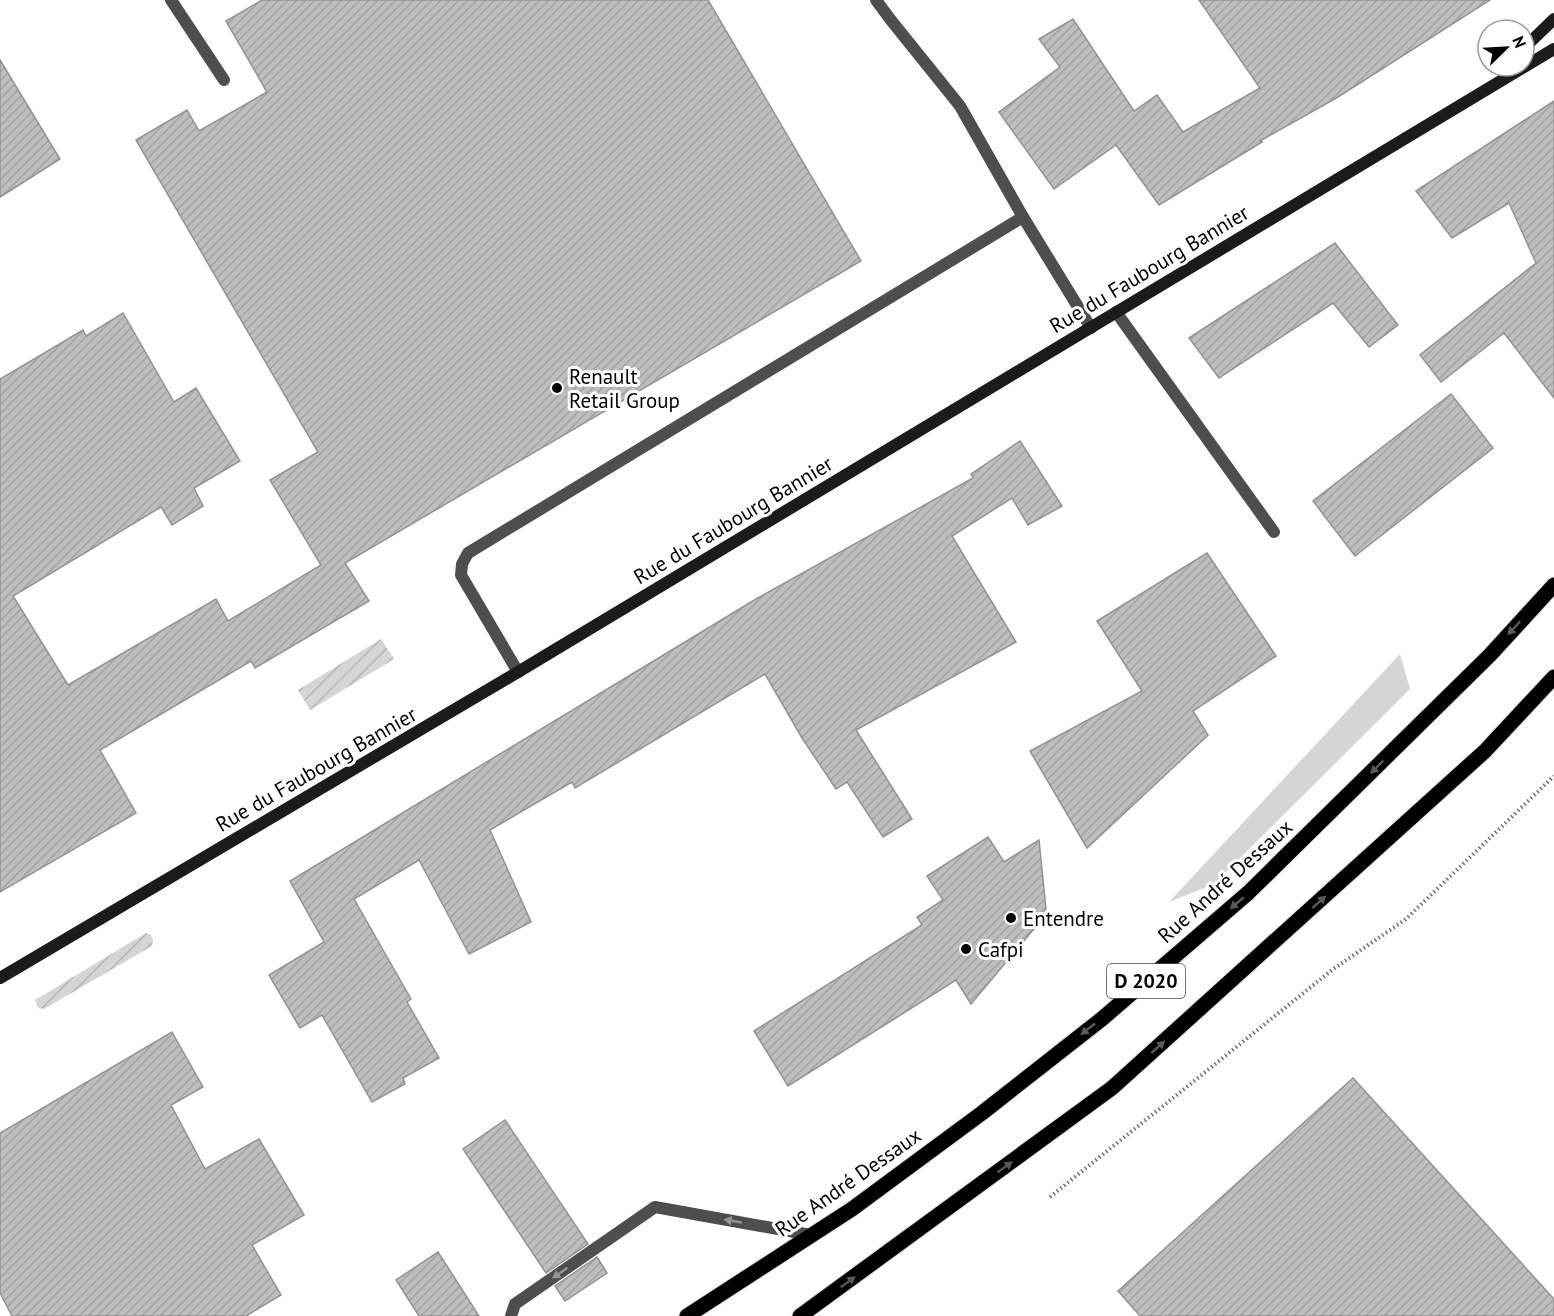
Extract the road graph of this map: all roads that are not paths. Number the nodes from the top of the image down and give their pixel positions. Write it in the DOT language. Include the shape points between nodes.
graph roads {
  1 [pos="171,0"];
  2 [pos="876,0"];
  3 [pos="1554,19"];
  4 [pos="1536,36"];
  5 [pos="1554,49"];
  6 [pos="1495,78"];
  7 [pos="225,80"];
  8 [pos="1483,90"];
  9 [pos="1023,217"];
  10 [pos="1116,312"];
  11 [pos="1091,328"];
  12 [pos="1274,532"];
  13 [pos="1554,585"];
  14 [pos="518,672"];
  15 [pos="1554,676"];
  16 [pos="0,978"];
  17 [pos="811,1236"];
  18 [pos="511,1316"];
  19 [pos="687,1316"];
  20 [pos="800,1316"];
  1 -- 7 [label="lane"];
  2 -- 9 [label="lane" via="960,106"];
  3 -- 4 [label="main road"];
  5 -- 8 [label="main road, Rue du Faubourg Bannier"];
  6 -- 8 [label="main road, Rue du Faubourg Bannier"];
  8 -- 10 [label="main road, Rue du Faubourg Bannier"];
  9 -- 11 [label="lane"];
  9 -- 14 [label="lane" via="468,553 461,575"];
  10 -- 11 [label="main road, Rue du Faubourg Bannier"];
  10 -- 12 [label="lane"];
  11 -- 14 [label="main road, Rue du Faubourg Bannier"];
  13 -- 17 [label="main road, Rue André Dessaux / D 2020, one-way" via="1490,655 1248,894 1075,1040"];
  14 -- 16 [label="main road, Rue du Faubourg Bannier"];
  20 -- 15 [label="main road, D 2020, one-way" via="1112,1088 1485,751"];
  17 -- 18 [label="lane, one-way" via="655,1207 515,1304"];
  17 -- 19 [label="main road, Rue André Dessaux / D 2020"];
}
